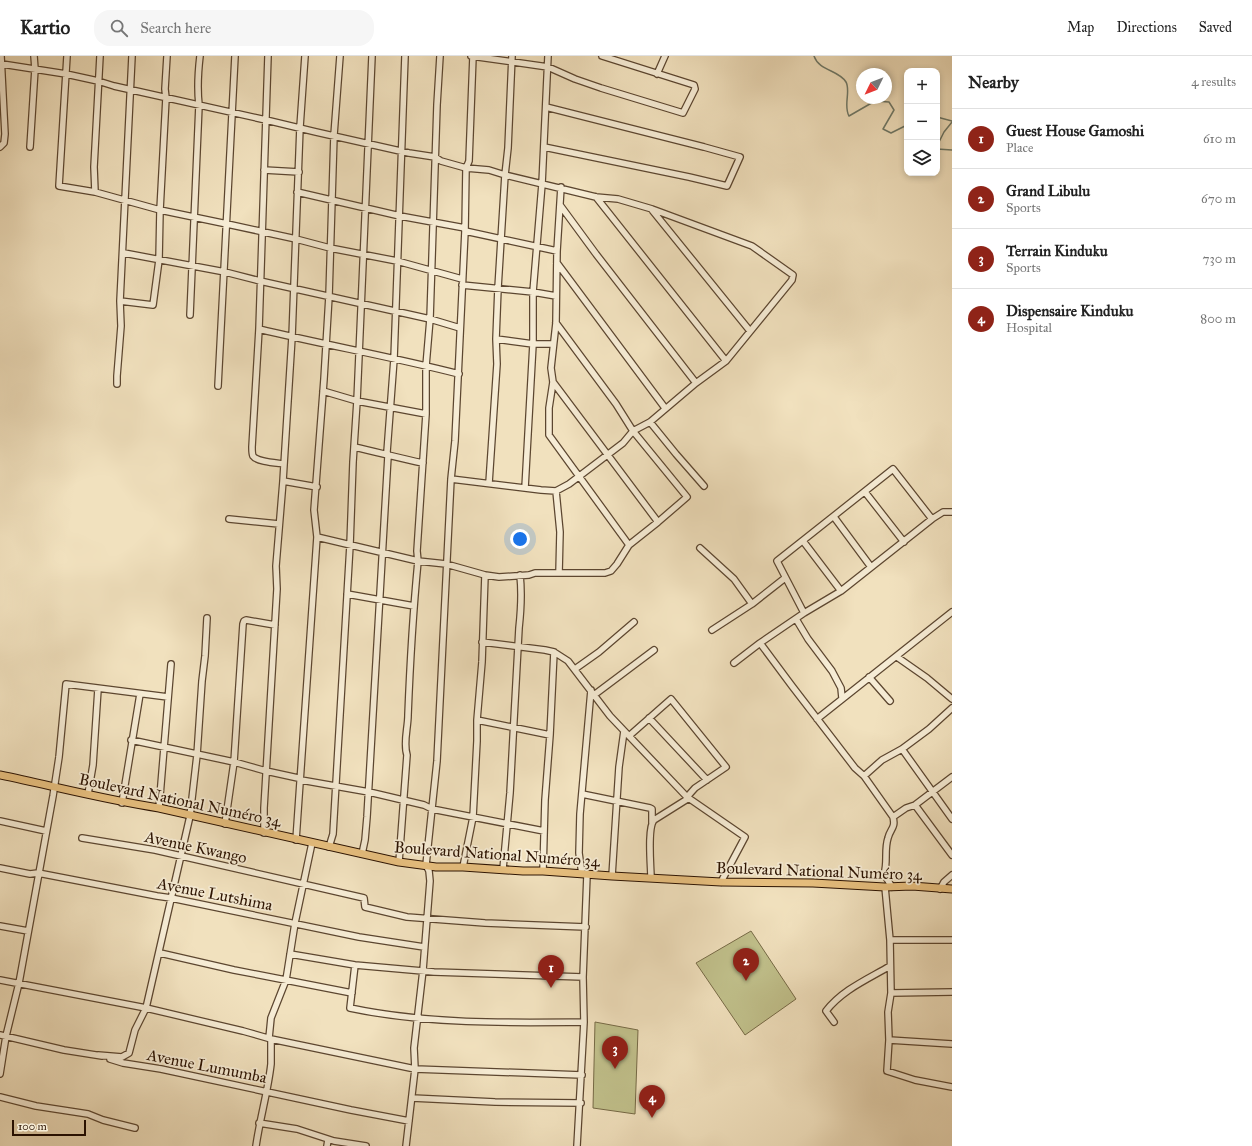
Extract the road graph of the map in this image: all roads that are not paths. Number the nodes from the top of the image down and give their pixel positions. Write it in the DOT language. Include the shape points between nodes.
graph roads {
  1 [pos="1,56"];
  2 [pos="34,56"];
  3 [pos="67,56"];
  4 [pos="100,56"];
  5 [pos="132,56"];
  6 [pos="167,56"];
  7 [pos="200,56"];
  8 [pos="236,56"];
  9 [pos="268,56"];
  10 [pos="304,56"];
  11 [pos="340,56"];
  12 [pos="372,56"];
  13 [pos="405,56"];
  14 [pos="440,56"];
  15 [pos="472,56"];
  16 [pos="548,56"];
  17 [pos="602,56"];
  18 [pos="665,56"];
  19 [pos="512,59"];
  20 [pos="2,64"];
  21 [pos="548,67"];
  22 [pos="35,69"];
  23 [pos="66,74"];
  24 [pos="657,74"];
  25 [pos="98,81"];
  26 [pos="131,90"];
  27 [pos="166,98"];
  28 [pos="199,105"];
  29 [pos="546,107"];
  30 [pos="232,112"];
  31 [pos="266,120"];
  32 [pos="300,127"];
  33 [pos="334,135"];
  34 [pos="369,144"];
  35 [pos="0,147"];
  36 [pos="30,147"];
  37 [pos="544,147"];
  38 [pos="401,151"];
  39 [pos="435,157"];
  40 [pos="466,168"];
  41 [pos="264,170"];
  42 [pos="299,172"];
  43 [pos="505,175"];
  44 [pos="542,184"];
  45 [pos="561,187"];
  46 [pos="95,192"];
  47 [pos="297,192"];
  48 [pos="596,196"];
  49 [pos="126,200"];
  50 [pos="332,200"];
  51 [pos="560,204"];
  52 [pos="366,207"];
  53 [pos="652,209"];
  54 [pos="160,210"];
  55 [pos="400,216"];
  56 [pos="195,217"];
  57 [pos="434,222"];
  58 [pos="227,224"];
  59 [pos="465,230"];
  60 [pos="262,232"];
  61 [pos="296,238"];
  62 [pos="501,240"];
  63 [pos="536,247"];
  64 [pos="330,248"];
  65 [pos="557,251"];
  66 [pos="124,253"];
  67 [pos="364,254"];
  68 [pos="159,260"];
  69 [pos="397,261"];
  70 [pos="557,263"];
  71 [pos="192,266"];
  72 [pos="431,271"];
  73 [pos="225,272"];
  74 [pos="260,281"];
  75 [pos="462,282"];
  76 [pos="294,288"];
  77 [pos="498,288"];
  78 [pos="533,292"];
  79 [pos="329,296"];
  80 [pos="556,296"];
  81 [pos="120,301"];
  82 [pos="362,303"];
  83 [pos="396,311"];
  84 [pos="190,315"];
  85 [pos="430,318"];
  86 [pos="556,323"];
  87 [pos="460,328"];
  88 [pos="259,330"];
  89 [pos="750,332"];
  90 [pos="292,337"];
  91 [pos="496,339"];
  92 [pos="533,344"];
  93 [pos="553,344"];
  94 [pos="326,345"];
  95 [pos="360,351"];
  96 [pos="394,359"];
  97 [pos="726,361"];
  98 [pos="426,366"];
  99 [pos="459,374"];
  100 [pos="552,382"];
  101 [pos="696,383"];
  102 [pos="117,384"];
  103 [pos="218,386"];
  104 [pos="323,391"];
  105 [pos="357,401"];
  106 [pos="391,407"];
  107 [pos="665,408"];
  108 [pos="426,414"];
  109 [pos="650,422"];
  110 [pos="633,431"];
  111 [pos="354,447"];
  112 [pos="606,454"];
  113 [pos="388,456"];
  114 [pos="423,463"];
  115 [pos="284,464"];
  116 [pos="579,477"];
  117 [pos="451,479"];
  118 [pos="283,481"];
  119 [pos="489,483"];
  120 [pos="704,486"];
  121 [pos="317,487"];
  122 [pos="525,488"];
  123 [pos="556,491"];
  124 [pos="865,492"];
  125 [pos="952,512"];
  126 [pos="834,517"];
  127 [pos="229,519"];
  128 [pos="932,520"];
  129 [pos="658,522"];
  130 [pos="279,524"];
  131 [pos="317,537"];
  132 [pos="803,540"];
  133 [pos="904,542"];
  134 [pos="350,545"];
  135 [pos="629,545"];
  136 [pos="700,548"];
  137 [pos="383,553"];
  138 [pos="418,561"];
  139 [pos="446,564"];
  140 [pos="871,567"];
  141 [pos="559,573"];
  142 [pos="486,575"];
  143 [pos="520,575"];
  144 [pos="785,578"];
  145 [pos="841,591"];
  146 [pos="347,594"];
  147 [pos="380,599"];
  148 [pos="752,604"];
  149 [pos="414,606"];
  150 [pos="952,612"];
  151 [pos="804,613"];
  152 [pos="207,618"];
  153 [pos="796,619"];
  154 [pos="634,622"];
  155 [pos="275,625"];
  156 [pos="712,630"];
  157 [pos="482,642"];
  158 [pos="760,643"];
  159 [pos="519,647"];
  160 [pos="654,650"];
  161 [pos="554,652"];
  162 [pos="897,656"];
  163 [pos="734,663"];
  164 [pos="172,664"];
  165 [pos="575,669"];
  166 [pos="869,677"];
  167 [pos="98,689"];
  168 [pos="591,690"];
  169 [pos="140,694"];
  170 [pos="594,695"];
  171 [pos="168,697"];
  172 [pos="842,698"];
  173 [pos="952,699"];
  174 [pos="890,701"];
  175 [pos="952,708"];
  176 [pos="649,718"];
  177 [pos="817,718"];
  178 [pos="476,720"];
  179 [pos="514,728"];
  180 [pos="624,731"];
  181 [pos="550,735"];
  182 [pos="629,736"];
  183 [pos="131,740"];
  184 [pos="164,748"];
  185 [pos="902,749"];
  186 [pos="198,755"];
  187 [pos="234,762"];
  188 [pos="266,772"];
  189 [pos="0,775"];
  190 [pos="864,776"];
  191 [pos="952,777"];
  192 [pos="301,780"];
  193 [pos="707,780"];
  194 [pos="54,786"];
  195 [pos="336,786"];
  196 [pos="369,792"];
  197 [pos="933,792"];
  198 [pos="88,794"];
  199 [pos="582,794"];
  200 [pos="688,798"];
  201 [pos="402,801"];
  202 [pos="618,802"];
  203 [pos="122,803"];
  204 [pos="915,805"];
  205 [pos="159,808"];
  206 [pos="432,809"];
  207 [pos="190,816"];
  208 [pos="473,817"];
  209 [pos="893,817"];
  210 [pos="952,819"];
  211 [pos="0,821"];
  212 [pos="652,823"];
  213 [pos="225,824"];
  214 [pos="507,824"];
  215 [pos="46,831"];
  216 [pos="544,831"];
  217 [pos="264,833"];
  218 [pos="82,838"];
  219 [pos="296,840"];
  220 [pos="312,843"];
  221 [pos="330,847"];
  222 [pos="362,854"];
  223 [pos="952,855"];
  224 [pos="181,856"];
  225 [pos="399,862"];
  226 [pos="426,865"];
  227 [pos="463,867"];
  228 [pos="0,868"];
  229 [pos="503,869"];
  230 [pos="543,871"];
  231 [pos="38,873"];
  232 [pos="585,874"];
  233 [pos="952,875"];
  234 [pos="612,876"];
  235 [pos="651,878"];
  236 [pos="721,882"];
  237 [pos="304,884"];
  238 [pos="889,887"];
  239 [pos="940,889"];
  240 [pos="952,889"];
  241 [pos="170,898"];
  242 [pos="427,918"];
  243 [pos="295,923"];
  244 [pos="0,926"];
  245 [pos="586,927"];
  246 [pos="28,931"];
  247 [pos="890,940"];
  248 [pos="952,940"];
  249 [pos="424,947"];
  250 [pos="160,953"];
  251 [pos="290,954"];
  252 [pos="355,965"];
  253 [pos="890,966"];
  254 [pos="423,970"];
  255 [pos="583,976"];
  256 [pos="0,980"];
  257 [pos="286,980"];
  258 [pos="19,984"];
  259 [pos="952,992"];
  260 [pos="352,993"];
  261 [pos="891,993"];
  262 [pos="146,1008"];
  263 [pos="418,1017"];
  264 [pos="584,1022"];
  265 [pos="834,1022"];
  266 [pos="0,1035"];
  267 [pos="6,1036"];
  268 [pos="270,1038"];
  269 [pos="889,1040"];
  270 [pos="952,1044"];
  271 [pos="98,1055"];
  272 [pos="415,1069"];
  273 [pos="0,1074"];
  274 [pos="582,1075"];
  275 [pos="952,1087"];
  276 [pos="267,1092"];
  277 [pos="0,1098"];
  278 [pos="412,1098"];
  279 [pos="580,1103"];
  280 [pos="409,1121"];
  281 [pos="259,1123"];
  282 [pos="135,1128"];
  283 [pos="328,1140"];
  284 [pos="256,1146"];
  285 [pos="327,1146"];
  286 [pos="366,1146"];
  287 [pos="406,1146"];
  288 [pos="577,1146"];
  1 -- 20 [label="street"];
  2 -- 22 [label="street"];
  3 -- 23 [label="street"];
  4 -- 25 [label="street"];
  5 -- 26 [label="street"];
  6 -- 27 [label="street"];
  7 -- 28 [label="street"];
  8 -- 30 [label="street"];
  9 -- 31 [label="street"];
  10 -- 32 [label="street"];
  11 -- 33 [label="street"];
  12 -- 34 [label="street"];
  13 -- 38 [label="street"];
  14 -- 39 [label="street"];
  15 -- 19 [label="street"];
  15 -- 40 [label="street" via="469,161"];
  16 -- 21 [label="street"];
  17 -- 24 [label="street"];
  18 -- 24 [label="street"];
  19 -- 21 [label="street"];
  19 -- 43 [label="street"];
  20 -- 22 [label="street"];
  20 -- 35 [label="street" via="5,134 4,143"];
  21 -- 24 [label="street" via="601,88 683,113 695,87"];
  21 -- 29 [label="street"];
  22 -- 23 [label="street"];
  22 -- 36 [label="street"];
  23 -- 25 [label="street"];
  23 -- 46 [label="street" via="60,186"];
  25 -- 26 [label="street"];
  25 -- 46 [label="street"];
  26 -- 27 [label="street"];
  26 -- 49 [label="street"];
  27 -- 28 [label="street"];
  27 -- 54 [label="street"];
  28 -- 30 [label="street"];
  28 -- 56 [label="street"];
  29 -- 37 [label="street"];
  29 -- 37 [label="street" via="740,158 727,186"];
  30 -- 31 [label="street"];
  30 -- 58 [label="street"];
  31 -- 32 [label="street"];
  31 -- 41 [label="street"];
  32 -- 33 [label="street"];
  32 -- 42 [label="street"];
  33 -- 34 [label="street"];
  33 -- 50 [label="street"];
  34 -- 38 [label="street"];
  34 -- 52 [label="street"];
  37 -- 44 [label="street"];
  38 -- 39 [label="street"];
  38 -- 55 [label="street"];
  39 -- 40 [label="street"];
  39 -- 57 [label="street"];
  40 -- 43 [label="street" via="489,170"];
  40 -- 59 [label="street"];
  41 -- 42 [label="street"];
  41 -- 60 [label="street"];
  42 -- 47 [label="street"];
  43 -- 44 [label="street"];
  43 -- 62 [label="street"];
  44 -- 45 [label="street"];
  44 -- 63 [label="street"];
  45 -- 48 [label="street"];
  45 -- 51 [label="street"];
  46 -- 49 [label="street"];
  47 -- 50 [label="street"];
  47 -- 61 [label="street"];
  48 -- 53 [label="street" via="618,199"];
  48 -- 97 [label="street"];
  49 -- 54 [label="street"];
  49 -- 66 [label="street"];
  50 -- 52 [label="street"];
  50 -- 64 [label="street"];
  51 -- 65 [label="street"];
  51 -- 101 [label="street"];
  52 -- 55 [label="street"];
  52 -- 67 [label="street"];
  53 -- 89 [label="street"];
  53 -- 89 [label="street" via="752,246 793,276"];
  54 -- 56 [label="street"];
  54 -- 68 [label="street"];
  55 -- 57 [label="street"];
  55 -- 69 [label="street"];
  56 -- 58 [label="street"];
  56 -- 71 [label="street"];
  57 -- 59 [label="street"];
  57 -- 72 [label="street"];
  58 -- 60 [label="street"];
  58 -- 73 [label="street"];
  59 -- 62 [label="street"];
  59 -- 75 [label="street"];
  60 -- 61 [label="street"];
  60 -- 74 [label="street"];
  61 -- 64 [label="street"];
  61 -- 76 [label="street"];
  62 -- 63 [label="street"];
  62 -- 77 [label="street"];
  63 -- 65 [label="street"];
  63 -- 78 [label="street"];
  64 -- 67 [label="street"];
  64 -- 79 [label="street"];
  65 -- 70 [label="street"];
  66 -- 68 [label="street"];
  66 -- 81 [label="street"];
  67 -- 69 [label="street"];
  67 -- 82 [label="street"];
  68 -- 71 [label="street"];
  68 -- 81 [label="street" via="153,305"];
  69 -- 72 [label="street"];
  69 -- 83 [label="street"];
  70 -- 80 [label="street"];
  70 -- 107 [label="street"];
  71 -- 73 [label="street"];
  71 -- 84 [label="street"];
  72 -- 75 [label="street"];
  72 -- 85 [label="street"];
  73 -- 74 [label="street"];
  73 -- 103 [label="street"];
  74 -- 76 [label="street"];
  74 -- 88 [label="street"];
  75 -- 77 [label="street"];
  75 -- 87 [label="street"];
  76 -- 79 [label="street"];
  76 -- 90 [label="street"];
  77 -- 78 [label="street"];
  77 -- 91 [label="street"];
  78 -- 80 [label="street"];
  78 -- 92 [label="street"];
  79 -- 82 [label="street"];
  79 -- 94 [label="street"];
  80 -- 86 [label="street"];
  81 -- 102 [label="street"];
  82 -- 83 [label="street"];
  82 -- 95 [label="street"];
  83 -- 85 [label="street"];
  83 -- 96 [label="street"];
  85 -- 87 [label="street"];
  85 -- 98 [label="street"];
  86 -- 93 [label="street"];
  86 -- 110 [label="street"];
  87 -- 99 [label="street"];
  88 -- 90 [label="street"];
  88 -- 115 [label="street" via="253,456 259,460"];
  89 -- 97 [label="street"];
  90 -- 94 [label="street"];
  90 -- 115 [label="street"];
  91 -- 92 [label="street"];
  91 -- 119 [label="street" via="497,364"];
  92 -- 93 [label="street"];
  92 -- 122 [label="street"];
  93 -- 100 [label="street"];
  94 -- 95 [label="street"];
  94 -- 104 [label="street"];
  95 -- 96 [label="street"];
  95 -- 105 [label="street"];
  96 -- 98 [label="street"];
  96 -- 106 [label="street"];
  97 -- 101 [label="street"];
  98 -- 99 [label="street"];
  98 -- 108 [label="street"];
  99 -- 117 [label="street"];
  100 -- 112 [label="street"];
  100 -- 116 [label="street" via="549,435"];
  101 -- 107 [label="street"];
  104 -- 105 [label="street"];
  104 -- 121 [label="street"];
  105 -- 106 [label="street"];
  105 -- 111 [label="street"];
  106 -- 108 [label="street"];
  106 -- 113 [label="street"];
  107 -- 109 [label="street"];
  108 -- 114 [label="street"];
  109 -- 110 [label="street"];
  109 -- 120 [label="street"];
  110 -- 112 [label="street"];
  110 -- 129 [label="street" via="686,497"];
  111 -- 113 [label="street"];
  111 -- 134 [label="street"];
  112 -- 116 [label="street"];
  112 -- 129 [label="street"];
  113 -- 114 [label="street"];
  113 -- 137 [label="street"];
  114 -- 138 [label="street"];
  115 -- 118 [label="street"];
  116 -- 123 [label="street"];
  116 -- 135 [label="street"];
  117 -- 119 [label="street"];
  117 -- 139 [label="street"];
  118 -- 121 [label="street"];
  118 -- 130 [label="street"];
  119 -- 122 [label="street"];
  121 -- 131 [label="street" via="314,510"];
  122 -- 123 [label="street"];
  123 -- 141 [label="street" via="560,532"];
  124 -- 126 [label="street"];
  124 -- 128 [label="street" via="893,469"];
  124 -- 133 [label="street"];
  125 -- 128 [label="street" via="943,512"];
  126 -- 132 [label="street"];
  126 -- 140 [label="street"];
  127 -- 130 [label="street"];
  128 -- 133 [label="street"];
  129 -- 135 [label="street"];
  130 -- 155 [label="street"];
  131 -- 134 [label="street"];
  131 -- 192 [label="street"];
  132 -- 144 [label="street" via="777,561"];
  132 -- 145 [label="street"];
  133 -- 140 [label="street"];
  134 -- 137 [label="street"];
  134 -- 146 [label="street"];
  135 -- 141 [label="street" via="611,571"];
  136 -- 148 [label="street" via="734,578"];
  137 -- 138 [label="street"];
  137 -- 147 [label="street"];
  138 -- 139 [label="street"];
  138 -- 149 [label="street"];
  139 -- 142 [label="street"];
  139 -- 206 [label="street" via="437,761"];
  140 -- 145 [label="street"];
  141 -- 143 [label="street"];
  142 -- 143 [label="street"];
  142 -- 157 [label="street"];
  143 -- 159 [label="street" via="522,595"];
  144 -- 148 [label="street"];
  144 -- 151 [label="street"];
  145 -- 151 [label="street"];
  146 -- 147 [label="street"];
  146 -- 195 [label="street"];
  147 -- 149 [label="street"];
  147 -- 196 [label="street"];
  148 -- 156 [label="street"];
  149 -- 201 [label="street"];
  150 -- 162 [label="street"];
  151 -- 153 [label="street"];
  152 -- 186 [label="street"];
  153 -- 158 [label="street"];
  153 -- 172 [label="street" via="832,671 841,688"];
  154 -- 165 [label="street"];
  155 -- 187 [label="street" via="246,620 243,624"];
  155 -- 188 [label="street"];
  157 -- 159 [label="street"];
  157 -- 178 [label="street"];
  158 -- 163 [label="street"];
  158 -- 177 [label="street"];
  159 -- 161 [label="street"];
  159 -- 179 [label="street"];
  160 -- 170 [label="street"];
  161 -- 165 [label="street"];
  161 -- 181 [label="street"];
  162 -- 166 [label="street"];
  162 -- 173 [label="street"];
  164 -- 171 [label="street"];
  165 -- 168 [label="street"];
  166 -- 172 [label="street"];
  166 -- 174 [label="street"];
  167 -- 169 [label="street"];
  167 -- 194 [label="street" via="66,684"];
  167 -- 198 [label="street" via="93,765"];
  168 -- 170 [label="street"];
  168 -- 199 [label="street"];
  169 -- 171 [label="street"];
  169 -- 183 [label="street"];
  170 -- 180 [label="street"];
  171 -- 184 [label="street"];
  172 -- 177 [label="street"];
  175 -- 185 [label="street"];
  176 -- 182 [label="street"];
  176 -- 193 [label="street"];
  176 -- 193 [label="street" via="671,699 726,767"];
  177 -- 190 [label="street"];
  178 -- 179 [label="street"];
  178 -- 208 [label="street"];
  179 -- 181 [label="street"];
  179 -- 214 [label="street"];
  180 -- 182 [label="street"];
  180 -- 202 [label="street"];
  181 -- 216 [label="street"];
  182 -- 200 [label="street"];
  183 -- 184 [label="street"];
  183 -- 203 [label="street"];
  184 -- 186 [label="street"];
  184 -- 205 [label="street"];
  185 -- 190 [label="street" via="882,760"];
  185 -- 197 [label="street"];
  186 -- 187 [label="street"];
  186 -- 207 [label="street"];
  187 -- 188 [label="street"];
  187 -- 213 [label="street"];
  188 -- 192 [label="street"];
  188 -- 217 [label="street"];
  189 -- 194 [label="main road, Boulevard National Numéro 34"];
  190 -- 209 [label="street"];
  191 -- 197 [label="street"];
  192 -- 195 [label="street"];
  192 -- 219 [label="street"];
  193 -- 200 [label="street" via="695,788"];
  194 -- 198 [label="main road, Boulevard National Numéro 34"];
  194 -- 215 [label="street"];
  195 -- 196 [label="street"];
  195 -- 221 [label="street"];
  196 -- 201 [label="street"];
  196 -- 222 [label="street"];
  197 -- 204 [label="street"];
  197 -- 210 [label="street"];
  198 -- 203 [label="main road, Boulevard National Numéro 34"];
  199 -- 202 [label="street"];
  199 -- 232 [label="street" via="579,853"];
  200 -- 212 [label="street"];
  200 -- 236 [label="street" via="745,837"];
  201 -- 206 [label="street"];
  201 -- 225 [label="street"];
  202 -- 212 [label="street" via="652,809"];
  202 -- 234 [label="street"];
  203 -- 205 [label="main road, Boulevard National Numéro 34"];
  204 -- 209 [label="street"];
  204 -- 223 [label="street"];
  205 -- 207 [label="main road, Boulevard National Numéro 34"];
  206 -- 208 [label="street"];
  206 -- 226 [label="street"];
  207 -- 213 [label="main road, Boulevard National Numéro 34"];
  207 -- 224 [label="street"];
  208 -- 214 [label="street"];
  208 -- 227 [label="street"];
  209 -- 238 [label="street" via="895,823 888,838 884,874"];
  211 -- 215 [label="street"];
  212 -- 235 [label="street"];
  213 -- 217 [label="main road, Boulevard National Numéro 34"];
  214 -- 216 [label="street"];
  214 -- 229 [label="street"];
  215 -- 231 [label="street"];
  216 -- 230 [label="street"];
  217 -- 219 [label="main road, Boulevard National Numéro 34"];
  218 -- 224 [label="street, Avenue Kwango"];
  219 -- 220 [label="main road, Boulevard National Numéro 34"];
  220 -- 221 [label="main road, Boulevard National Numéro 34"];
  220 -- 237 [label="street"];
  221 -- 222 [label="main road, Boulevard National Numéro 34"];
  222 -- 225 [label="main road, Boulevard National Numéro 34"];
  224 -- 237 [label="street, Avenue Kwango"];
  224 -- 241 [label="street"];
  225 -- 226 [label="main road, Boulevard National Numéro 34"];
  226 -- 227 [label="main road, Boulevard National Numéro 34"];
  226 -- 242 [label="street" via="430,881"];
  227 -- 229 [label="main road, Boulevard National Numéro 34"];
  228 -- 231 [label="street, Avenue Lutshima" via="30,874"];
  229 -- 230 [label="main road, Boulevard National Numéro 34"];
  230 -- 232 [label="main road, Boulevard National Numéro 34"];
  231 -- 241 [label="street, Avenue Lutshima"];
  231 -- 246 [label="street"];
  232 -- 234 [label="main road, Boulevard National Numéro 34"];
  232 -- 245 [label="street"];
  233 -- 239 [label="street"];
  234 -- 235 [label="main road, Boulevard National Numéro 34"];
  235 -- 236 [label="main road, Boulevard National Numéro 34"];
  236 -- 238 [label="main road, Boulevard National Numéro 34"];
  237 -- 242 [label="street, Avenue Kwango" via="364,898 365,907 407,917"];
  237 -- 243 [label="street"];
  238 -- 239 [label="main road, Boulevard National Numéro 34"];
  238 -- 247 [label="street"];
  239 -- 240 [label="main road, Boulevard National Numéro 34"];
  241 -- 243 [label="street, Avenue Lutshima"];
  241 -- 250 [label="street"];
  242 -- 245 [label="street"];
  242 -- 249 [label="street"];
  243 -- 249 [label="street, Avenue Lutshima" via="359,937"];
  243 -- 251 [label="street"];
  244 -- 246 [label="street"];
  245 -- 255 [label="street"];
  246 -- 258 [label="street"];
  247 -- 248 [label="street"];
  247 -- 253 [label="street"];
  249 -- 254 [label="street"];
  250 -- 257 [label="street"];
  250 -- 262 [label="street"];
  251 -- 252 [label="street"];
  251 -- 257 [label="street"];
  252 -- 254 [label="street"];
  252 -- 260 [label="street"];
  253 -- 261 [label="street"];
  253 -- 265 [label="street" via="833,1001 826,1011"];
  254 -- 255 [label="street" via="500,975"];
  254 -- 263 [label="street"];
  255 -- 264 [label="street"];
  256 -- 258 [label="street"];
  257 -- 260 [label="street"];
  257 -- 268 [label="street" via="272,1018"];
  258 -- 262 [label="street"];
  258 -- 267 [label="street"];
  259 -- 261 [label="street"];
  260 -- 263 [label="street" via="350,1008"];
  261 -- 269 [label="street" via="888,1012"];
  262 -- 268 [label="street"];
  262 -- 271 [label="street" via="135,1030 129,1053 122,1057"];
  263 -- 264 [label="street" via="499,1022"];
  263 -- 272 [label="street" via="414,1048"];
  264 -- 274 [label="street"];
  266 -- 267 [label="street, Avenue Lumumba"];
  267 -- 271 [label="street, Avenue Lumumba"];
  267 -- 273 [label="street"];
  268 -- 272 [label="street"];
  268 -- 276 [label="street" via="271,1063"];
  269 -- 270 [label="street"];
  269 -- 275 [label="street" via="887,1071 915,1080"];
  271 -- 276 [label="street, Avenue Lumumba" via="123,1063"];
  272 -- 274 [label="street"];
  272 -- 278 [label="street"];
  274 -- 279 [label="street"];
  276 -- 280 [label="street, Avenue Lumumba"];
  276 -- 281 [label="street"];
  277 -- 282 [label="street" via="88,1114"];
  278 -- 279 [label="street"];
  278 -- 280 [label="street"];
  279 -- 288 [label="street"];
  280 -- 287 [label="street"];
  281 -- 283 [label="street" via="297,1129"];
  281 -- 284 [label="street"];
  283 -- 285 [label="street"];
  283 -- 286 [label="street"];
}
